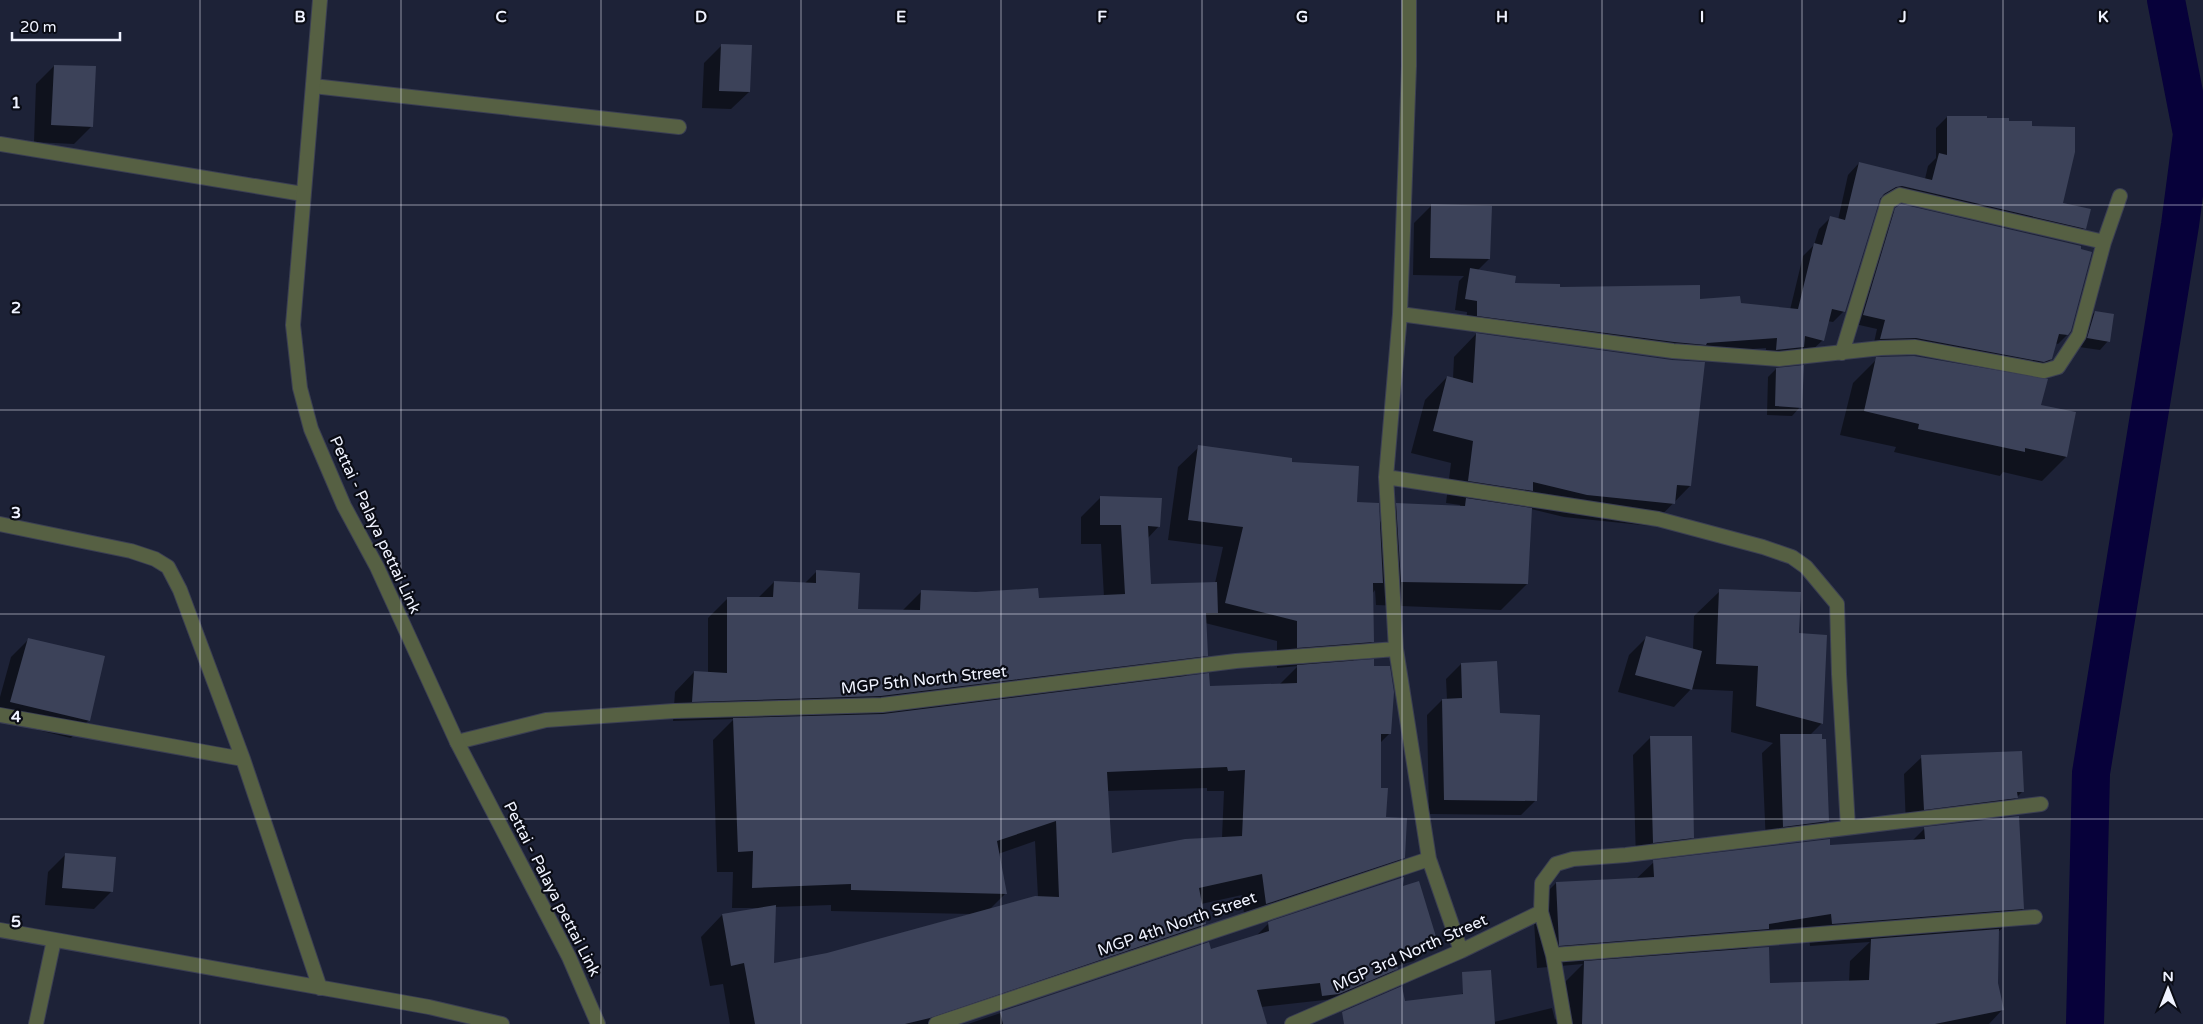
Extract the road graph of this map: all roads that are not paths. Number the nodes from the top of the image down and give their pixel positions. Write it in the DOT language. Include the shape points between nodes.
graph roads {
  1 [pos="320,0"];
  2 [pos="1408,0"];
  3 [pos="313,86"];
  4 [pos="679,127"];
  5 [pos="0,144"];
  6 [pos="303,194"];
  7 [pos="2120,196"];
  8 [pos="2104,242"];
  9 [pos="1400,314"];
  10 [pos="1842,353"];
  11 [pos="1386,477"];
  12 [pos="0,524"];
  13 [pos="1396,649"];
  14 [pos="0,715"];
  15 [pos="456,742"];
  16 [pos="243,759"];
  17 [pos="2041,804"];
  18 [pos="1848,827"];
  19 [pos="1429,859"];
  20 [pos="1541,912"];
  21 [pos="2035,917"];
  22 [pos="0,930"];
  23 [pos="54,940"];
  24 [pos="1461,951"];
  25 [pos="1553,955"];
  26 [pos="320,988"];
  27 [pos="36,1024"];
  28 [pos="502,1024"];
  29 [pos="598,1024"];
  30 [pos="936,1024"];
  31 [pos="1292,1024"];
  32 [pos="1565,1024"];
  1 -- 3 [label="street, Pettai - Palaya pettai Link"];
  2 -- 9 [label="street"];
  3 -- 4 [label="street"];
  3 -- 6 [label="street, Pettai - Palaya pettai Link"];
  5 -- 6 [label="street"];
  6 -- 15 [label="street, Pettai - Palaya pettai Link" via="293,325 300,388 311,429"];
  7 -- 8 [label="street"];
  8 -- 10 [label="street" via="2079,335 2058,367 2044,371 1915,347"];
  8 -- 10 [label="street" via="1900,195 1888,202"];
  9 -- 10 [label="street" via="1673,352 1779,359"];
  9 -- 11 [label="street"];
  11 -- 13 [label="street"];
  11 -- 18 [label="street" via="1658,519 1763,547 1792,557 1806,567 1837,604"];
  12 -- 16 [label="street" via="131,551 168,567 180,590"];
  13 -- 15 [label="street, MGP 5th North Street" via="1236,661 882,705 674,711 546,720"];
  13 -- 19 [label="street"];
  14 -- 16 [label="street"];
  15 -- 29 [label="street, Pettai - Palaya pettai Link" via="570,957"];
  16 -- 26 [label="street"];
  17 -- 18 [label="street"];
  18 -- 20 [label="street" via="1573,859 1556,864 1542,883"];
  19 -- 24 [label="street"];
  19 -- 30 [label="street, MGP 4th North Street"];
  20 -- 24 [label="street, MGP 3rd North Street"];
  20 -- 25 [label="street"];
  21 -- 25 [label="street"];
  22 -- 23 [label="street"];
  23 -- 26 [label="street"];
  23 -- 27 [label="street"];
  24 -- 31 [label="street, MGP 3rd North Street"];
  25 -- 32 [label="street"];
  26 -- 28 [label="street" via="429,1007"];
}
